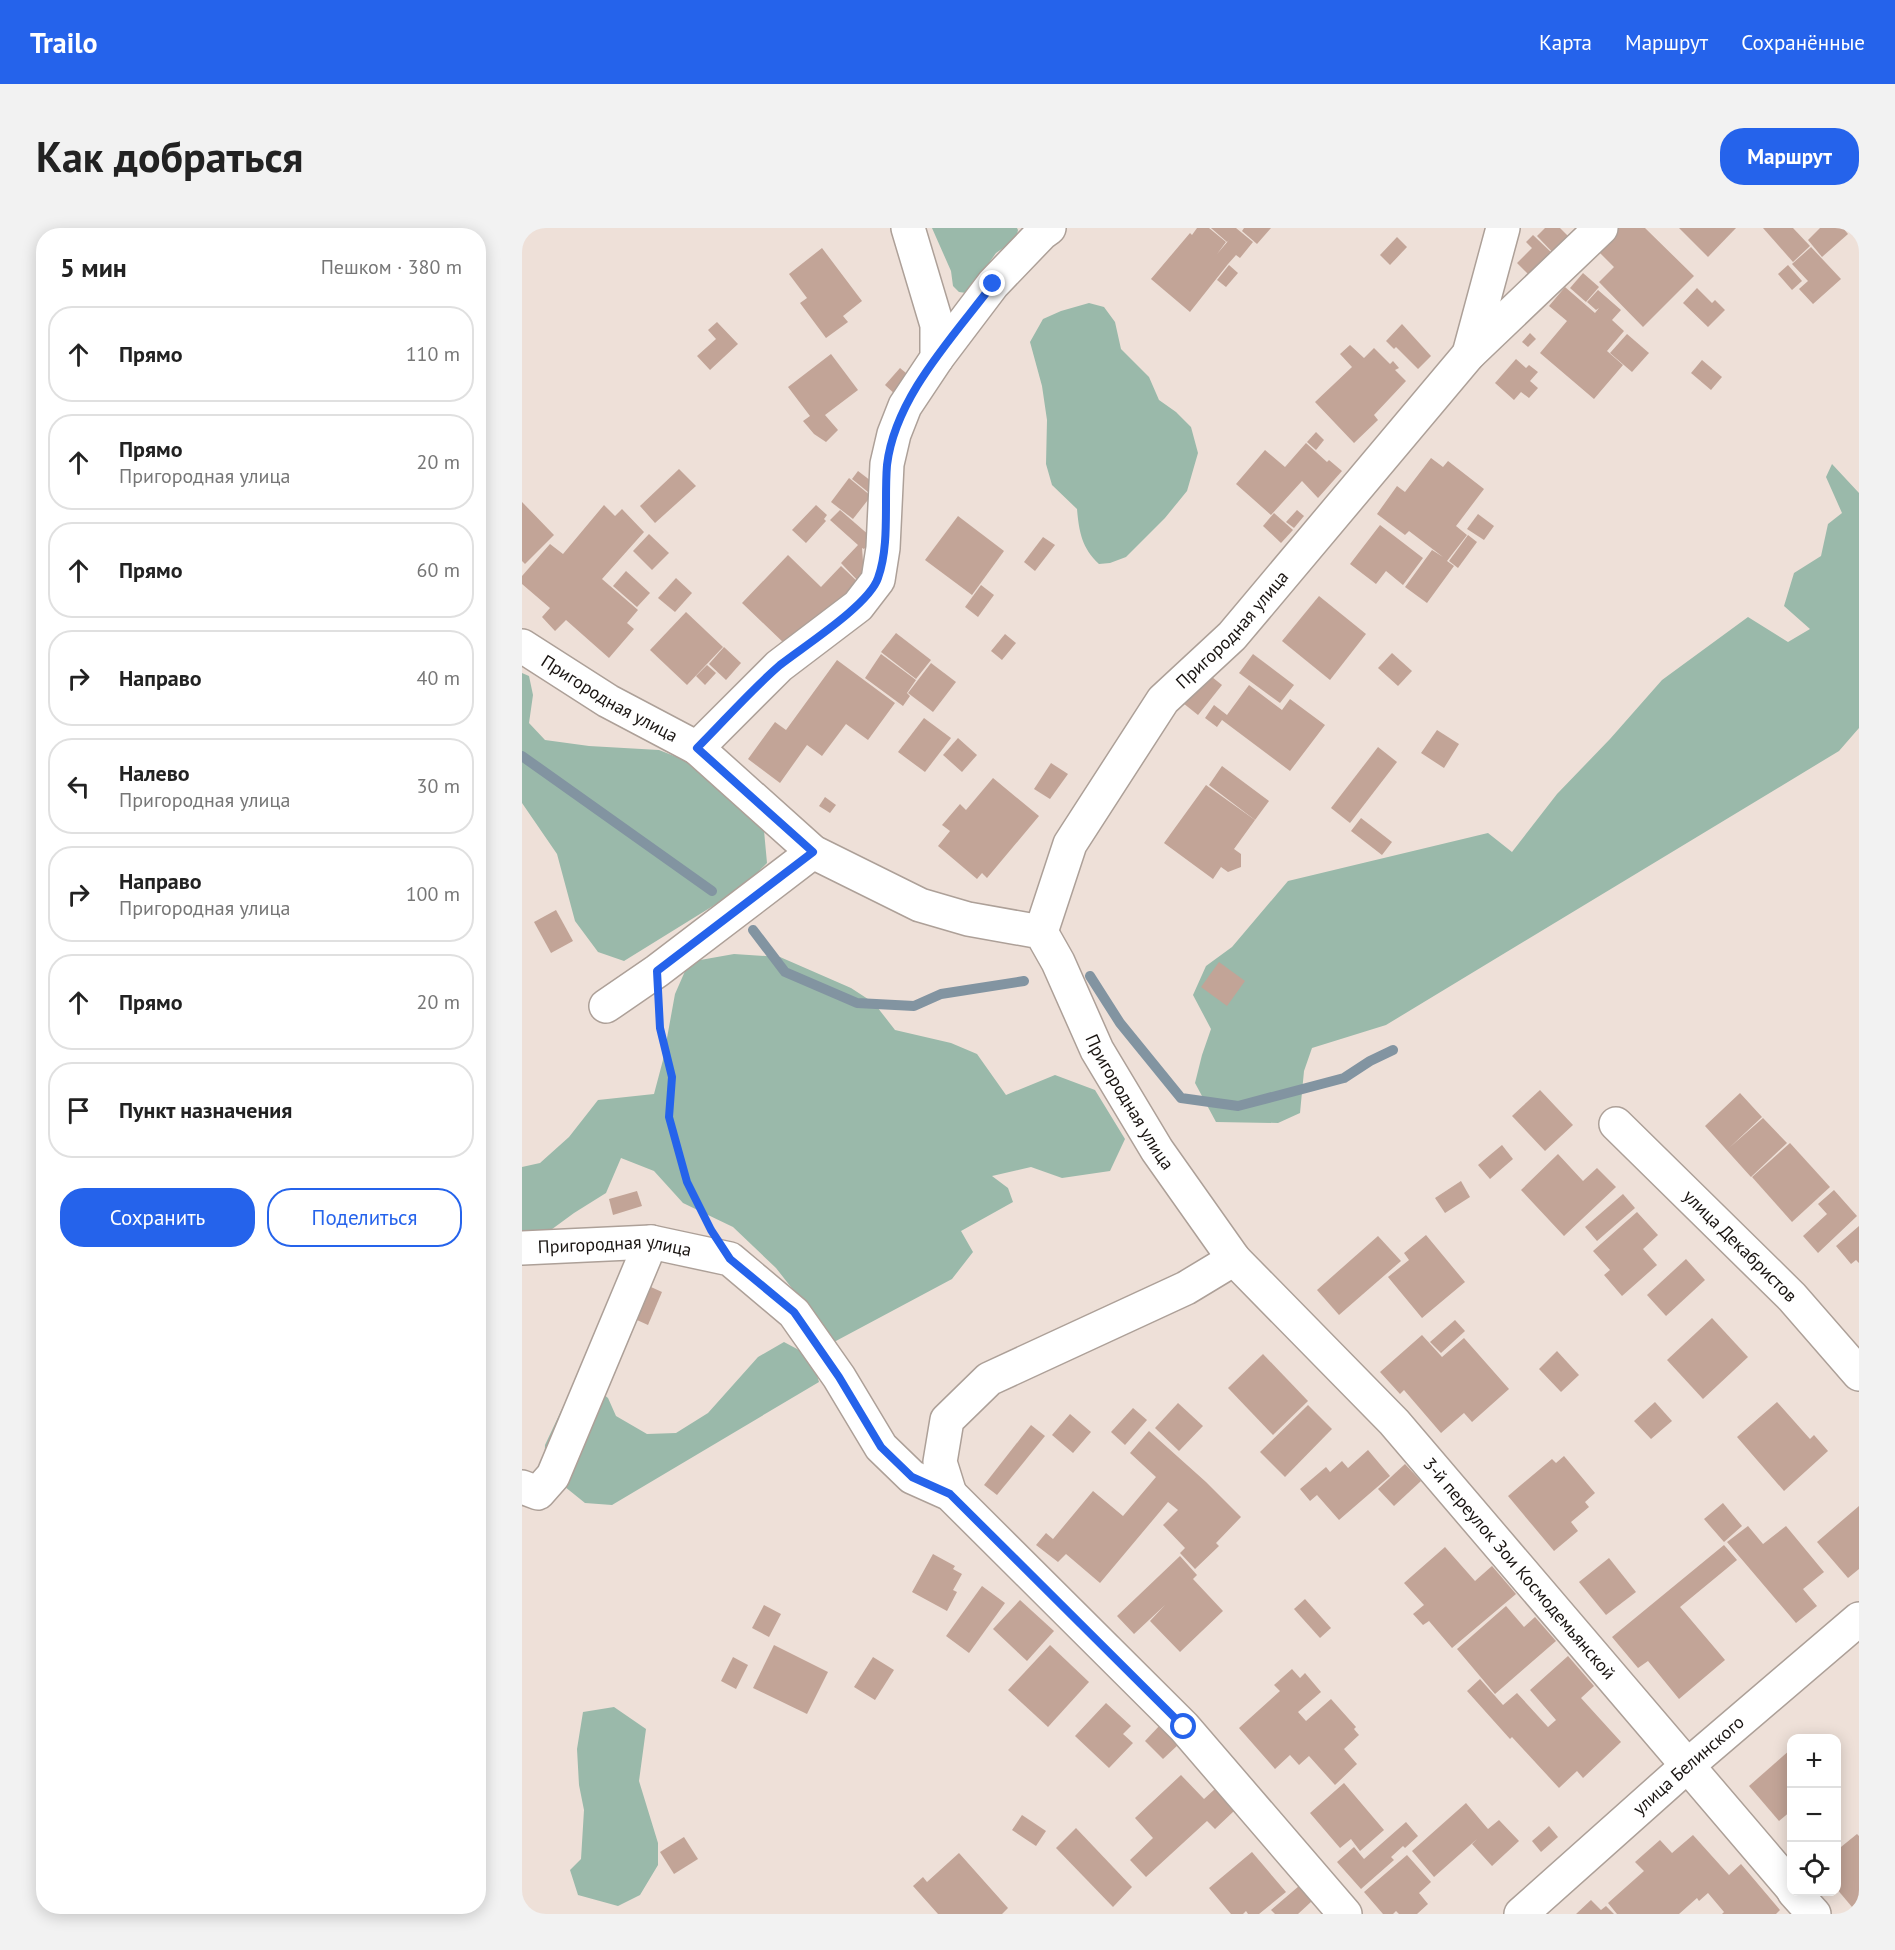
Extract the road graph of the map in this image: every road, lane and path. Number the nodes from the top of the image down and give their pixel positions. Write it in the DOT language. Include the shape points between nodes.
graph roads {
  1 [pos="908,228"];
  2 [pos="1049,228"];
  3 [pos="1503,228"];
  4 [pos="1601,228"];
  5 [pos="1469,354"];
  6 [pos="937,358"];
  7 [pos="522,646"];
  8 [pos="697,748"];
  9 [pos="813,852"];
  10 [pos="1041,932"];
  11 [pos="657,971"];
  12 [pos="606,1006"];
  13 [pos="1616,1124"];
  14 [pos="651,1242"];
  15 [pos="522,1248"];
  16 [pos="730,1259"];
  17 [pos="1234,1259"];
  18 [pos="1859,1374"];
  19 [pos="522,1487"];
  20 [pos="950,1494"];
  21 [pos="1859,1619"];
  22 [pos="1687,1766"];
  23 [pos="1787,1883"];
  24 [pos="1798,1896"];
  25 [pos="1345,1914"];
  26 [pos="1521,1914"];
  27 [pos="1814,1914"];
  1 -- 6 [label="street" via="937,325"];
  2 -- 6 [label="street, Пригородная улица" via="993,284"];
  3 -- 5 [label="street, Пригородная улица"];
  4 -- 5 [label="street, Пригородная улица"];
  5 -- 10 [label="street, Пригородная улица" via="1232,636 1163,700 1070,844"];
  6 -- 8 [label="street, Пригородная улица" via="905,406 894,434 887,464 878,580 858,606 779,666"];
  7 -- 8 [label="street, Пригородная улица" via="608,701"];
  8 -- 9 [label="street, Пригородная улица"];
  9 -- 10 [label="street, Пригородная улица" via="920,905 968,919"];
  9 -- 11 [label="street"];
  10 -- 17 [label="street, Пригородная улица" via="1103,1060 1156,1150"];
  11 -- 12 [label="street"];
  11 -- 16 [label="path" via="660,1028 672,1077 669,1117 687,1182"];
  13 -- 18 [label="street, улица Декабристов" via="1792,1297"];
  14 -- 15 [label="street, Пригородная улица"];
  14 -- 16 [label="street, Пригородная улица"];
  14 -- 19 [label="street" via="554,1476 538,1493"];
  16 -- 20 [label="street, Пригородная улица" via="794,1312 881,1447 912,1477"];
  17 -- 20 [label="street" via="1186,1288 989,1379 947,1420 940,1462"];
  17 -- 22 [label="street, 3-й переулок Зои Космодемьянской" via="1394,1422"];
  20 -- 25 [label="street" via="1184,1727"];
  21 -- 22 [label="street, улица Белинского"];
  22 -- 23 [label="street, 3-й переулок Зои Космодемьянской"];
  22 -- 26 [label="street, улица Белинского"];
  24 -- 27 [label="street, 3-й переулок Зои Космодемьянской"];
}
